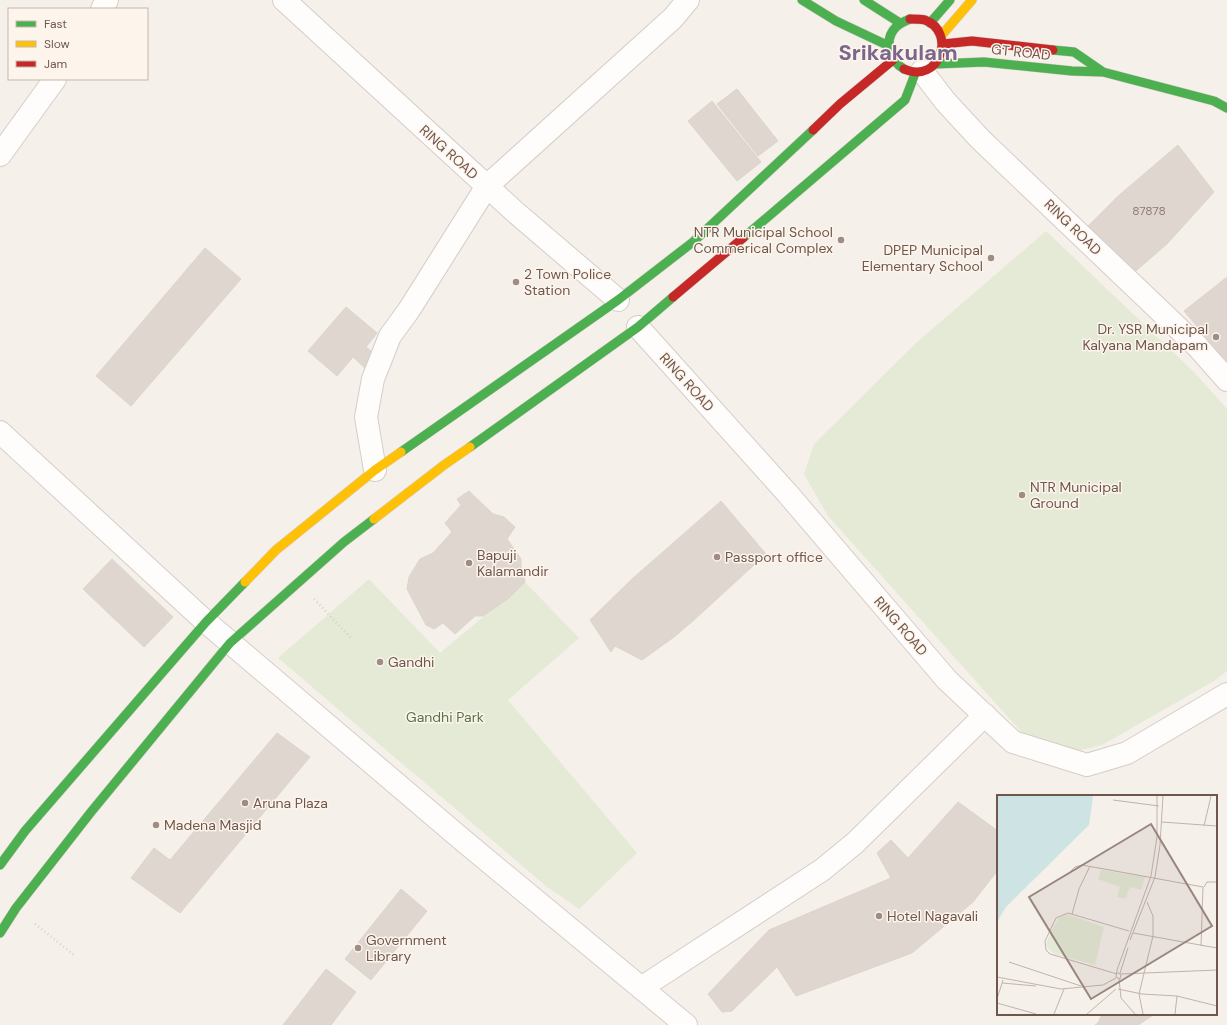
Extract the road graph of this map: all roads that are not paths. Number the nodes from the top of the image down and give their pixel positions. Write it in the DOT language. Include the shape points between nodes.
graph roads {
  1 [pos="284,0"];
  2 [pos="688,0"];
  3 [pos="802,0"];
  4 [pos="864,0"];
  5 [pos="950,0"];
  6 [pos="972,0"];
  7 [pos="900,23"];
  8 [pos="930,23"];
  9 [pos="942,40"];
  10 [pos="889,46"];
  11 [pos="893,60"];
  12 [pos="924,70"];
  13 [pos="1103,72"];
  14 [pos="54,80"];
  15 [pos="1223,109"];
  16 [pos="0,155"];
  17 [pos="487,186"];
  18 [pos="618,300"];
  19 [pos="638,327"];
  20 [pos="1227,380"];
  21 [pos="0,432"];
  22 [pos="375,470"];
  23 [pos="206,622"];
  24 [pos="230,643"];
  25 [pos="1227,694"];
  26 [pos="985,715"];
  27 [pos="0,865"];
  28 [pos="0,932"];
  29 [pos="641,988"];
  30 [pos="686,1025"];
  1 -- 17 [label="street, RING ROAD"];
  2 -- 17 [label="street" via="673,18"];
  3 -- 10 [label="main road" via="836,21"];
  4 -- 7 [label="main road"];
  5 -- 8 [label="main road"];
  6 -- 9 [label="main road"];
  7 -- 8 [label="main road" via="910,19"];
  7 -- 10 [label="main road" via="890,37"];
  8 -- 9 [label="main road" via="936,28"];
  9 -- 12 [label="main road" via="942,54"];
  9 -- 13 [label="main road, GT ROAD" via="1074,52"];
  10 -- 11 [label="main road"];
  11 -- 12 [label="main road" via="900,67"];
  11 -- 18 [label="main road" via="840,104 693,242"];
  12 -- 13 [label="main road, GT ROAD" via="984,62"];
  12 -- 19 [label="main road" via="905,100"];
  12 -- 20 [label="street, RING ROAD" via="945,101 980,139 1197,346"];
  13 -- 15 [label="main road, GT ROAD"];
  14 -- 16 [label="street"];
  17 -- 18 [label="street, RING ROAD"];
  17 -- 22 [label="street" via="390,336 373,378 366,417"];
  18 -- 22 [label="main road"];
  19 -- 24 [label="main road" via="444,465 344,542"];
  19 -- 26 [label="street, RING ROAD" via="787,493 947,680"];
  21 -- 23 [label="street"];
  22 -- 23 [label="main road" via="276,550"];
  23 -- 24 [label="street"];
  23 -- 27 [label="main road" via="25,831"];
  24 -- 28 [label="main road" via="91,812"];
  24 -- 29 [label="street"];
  25 -- 26 [label="street, RING ROAD" via="1127,754 1087,766 1013,742"];
  26 -- 29 [label="street" via="855,843 822,870"];
  29 -- 30 [label="street"];
}
